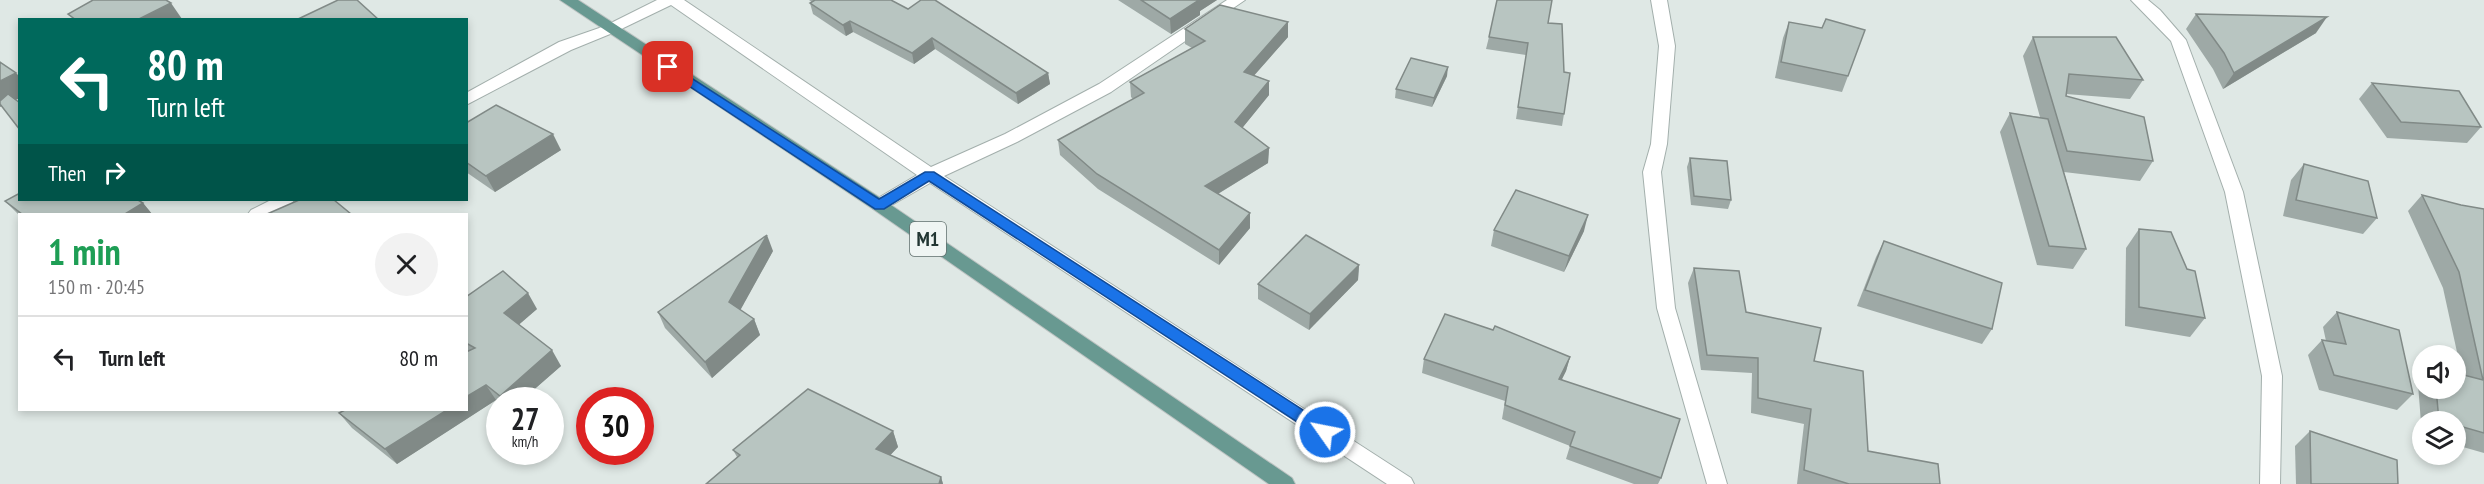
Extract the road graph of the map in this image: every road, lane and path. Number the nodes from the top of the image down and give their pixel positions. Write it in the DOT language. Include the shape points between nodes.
graph roads {
  1 [pos="568,0"];
  2 [pos="669,0"];
  3 [pos="674,0"];
  4 [pos="1237,0"];
  5 [pos="1659,0"];
  6 [pos="2139,0"];
  7 [pos="610,29"];
  8 [pos="468,99"];
  9 [pos="930,175"];
  10 [pos="283,201"];
  11 [pos="879,205"];
  12 [pos="259,213"];
  13 [pos="1285,484"];
  14 [pos="1404,484"];
  15 [pos="1717,484"];
  16 [pos="2270,484"];
  1 -- 7 [label="main road, M1"];
  2 -- 7 [label="street"];
  3 -- 9 [label="street"];
  4 -- 9 [label="street" via="1105,88"];
  5 -- 15 [label="street" via="1667,46 1659,144 1652,172 1666,308"];
  6 -- 16 [label="street" via="2178,40 2234,192 2272,376"];
  7 -- 8 [label="street" via="565,46"];
  7 -- 11 [label="main road, M1"];
  9 -- 11 [label="street"];
  9 -- 14 [label="street"];
  10 -- 12 [label="street"];
  11 -- 13 [label="main road, M1"];
}
